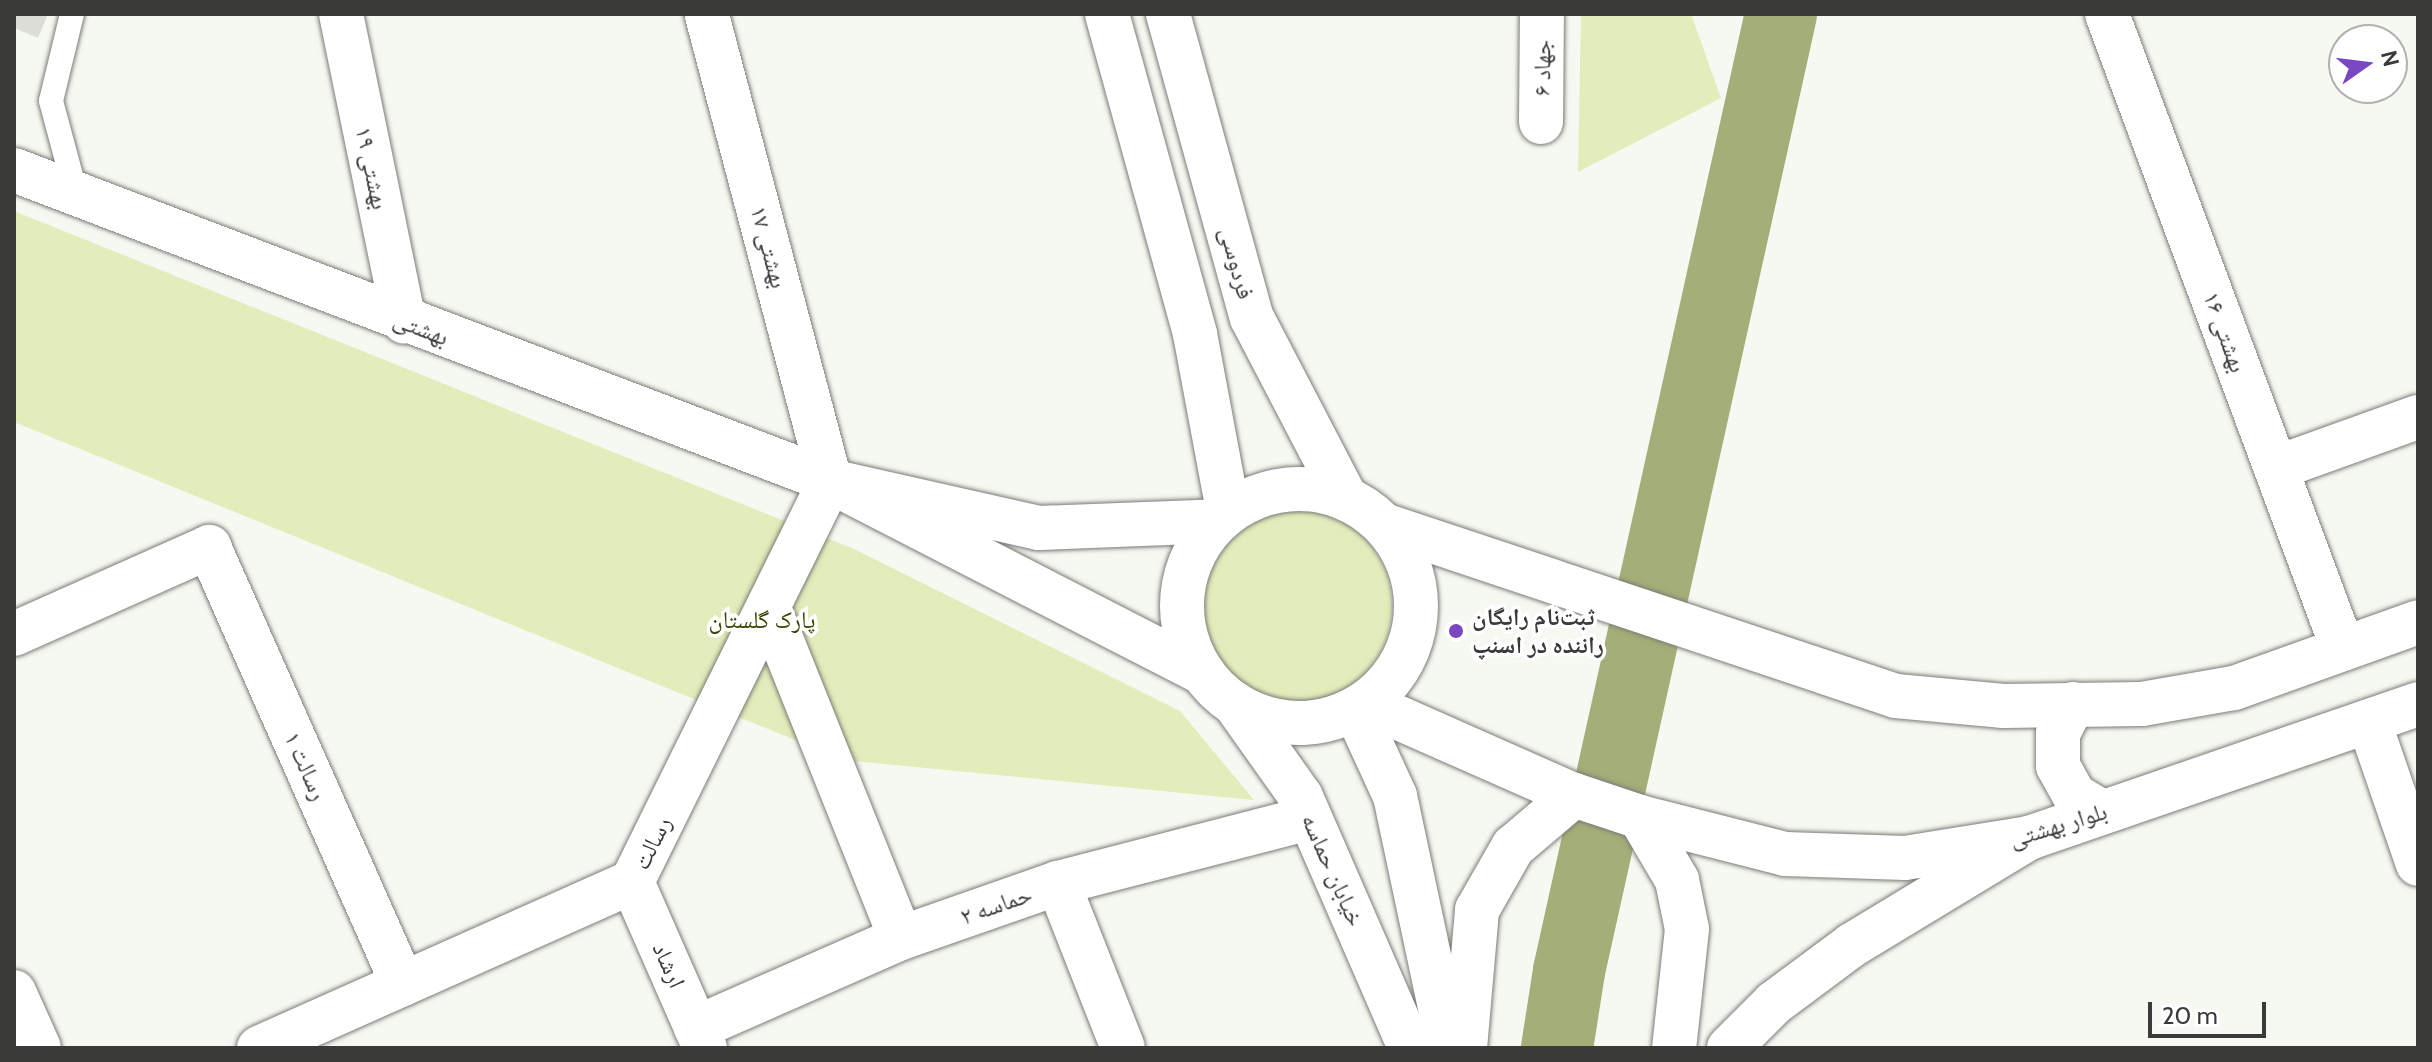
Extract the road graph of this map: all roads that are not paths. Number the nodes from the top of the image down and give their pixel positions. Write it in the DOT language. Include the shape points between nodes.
graph roads {
  1 [pos="72,14"];
  2 [pos="341,14"];
  3 [pos="707,14"];
  4 [pos="1107,14"];
  5 [pos="1168,14"];
  6 [pos="1542,14"];
  7 [pos="2107,14"];
  8 [pos="1541,122"];
  9 [pos="14,170"];
  10 [pos="76,194"];
  11 [pos="404,322"];
  12 [pos="2418,417"];
  13 [pos="2276,468"];
  14 [pos="830,481"];
  15 [pos="1345,497"];
  16 [pos="1223,516"];
  17 [pos="1384,525"];
  18 [pos="770,611"];
  19 [pos="2418,622"];
  20 [pos="14,634"];
  21 [pos="2343,649"];
  22 [pos="1203,673"];
  23 [pos="1235,704"];
  24 [pos="2073,704"];
  25 [pos="2418,704"];
  26 [pos="1360,706"];
  27 [pos="2369,722"];
  28 [pos="1574,795"];
  29 [pos="2102,812"];
  30 [pos="1640,817"];
  31 [pos="1309,818"];
  32 [pos="2029,838"];
  33 [pos="2418,864"];
  34 [pos="632,882"];
  35 [pos="1058,883"];
  36 [pos="901,938"];
  37 [pos="403,984"];
  38 [pos="14,992"];
  39 [pos="701,1038"];
  40 [pos="302,1039"];
  41 [pos="39,1048"];
  42 [pos="259,1048"];
  43 [pos="1123,1048"];
  44 [pos="1410,1048"];
  45 [pos="1443,1048"];
  46 [pos="1465,1048"];
  47 [pos="1674,1048"];
  48 [pos="1729,1048"];
  1 -- 10 [label="lane" via="51,101"];
  2 -- 11 [label="main road, بهشتی ۱۹"];
  3 -- 14 [label="main road, بهشتی ۱۷"];
  4 -- 16 [label="main road" via="1195,334"];
  5 -- 15 [label="main road, فردوسی" via="1252,318"];
  6 -- 8 [label="main road, جهاد ۶"];
  7 -- 13 [label="main road, بهشتی ۱۶"];
  9 -- 10 [label="main road, بهشتی"];
  10 -- 11 [label="main road, بهشتی"];
  11 -- 14 [label="main road, بهشتی"];
  12 -- 13 [label="main road"];
  13 -- 21 [label="main road, بهشتی ۱۶"];
  14 -- 16 [label="main road" via="1039,528"];
  14 -- 18 [label="main road, رسالت"];
  14 -- 22 [label="main road"];
  15 -- 16 [label="main road" via="1305,488 1264,493"];
  15 -- 17 [label="main road"];
  16 -- 22 [label="main road" via="1193,554 1182,594 1185,635"];
  17 -- 24 [label="main road" via="1896,696 2004,706"];
  17 -- 26 [label="main road" via="1406,559 1413,585 1412,639 1394,675"];
  18 -- 34 [label="main road, رسالت"];
  18 -- 36 [label="main road"];
  19 -- 21 [label="main road"];
  20 -- 37 [label="main road, رسالت ۱" via="209,547"];
  21 -- 24 [label="main road" via="2234,688 2142,704"];
  22 -- 23 [label="main road"];
  23 -- 26 [label="main road" via="1273,721 1315,722"];
  23 -- 31 [label="main road, خیابان حماسه" via="1301,797"];
  24 -- 29 [label="main road" via="2058,733 2058,766 2074,795"];
  25 -- 27 [label="main road, بلوار بهشتی"];
  26 -- 28 [label="main road, بلوار بهشتی"];
  26 -- 45 [label="main road" via="1395,796 1442,1018"];
  27 -- 29 [label="main road, بلوار بهشتی"];
  27 -- 33 [label="main road"];
  28 -- 30 [label="main road, بلوار بهشتی"];
  28 -- 46 [label="main road" via="1513,847 1477,910"];
  29 -- 32 [label="main road, بلوار بهشتی"];
  30 -- 32 [label="main road, بلوار بهشتی" via="1785,854 1905,858"];
  30 -- 47 [label="main road" via="1677,880 1687,929"];
  31 -- 35 [label="main road, حماسه ۲"];
  31 -- 44 [label="main road, خیابان حماسه"];
  32 -- 48 [label="main road" via="1852,945 1774,1003"];
  34 -- 37 [label="main road, رسالت"];
  34 -- 39 [label="main road, ارشاد"];
  35 -- 36 [label="main road, حماسه ۲"];
  35 -- 43 [label="main road"];
  36 -- 39 [label="main road, حماسه ۲"];
  37 -- 40 [label="main road, رسالت"];
  38 -- 41 [label="main road"];
  40 -- 42 [label="main road, رسالت"];
}
